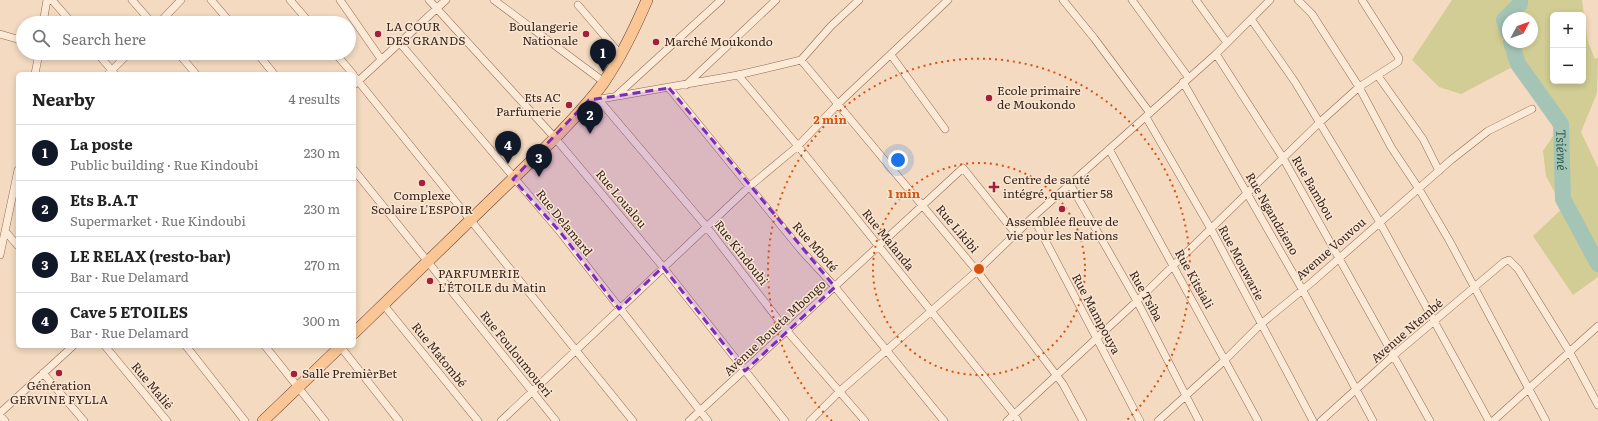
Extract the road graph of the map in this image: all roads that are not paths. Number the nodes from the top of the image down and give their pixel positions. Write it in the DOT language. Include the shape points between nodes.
graph roads {
  1 [pos="47,0"];
  2 [pos="52,0"];
  3 [pos="132,0"];
  4 [pos="181,0"];
  5 [pos="211,0"];
  6 [pos="290,0"];
  7 [pos="340,0"];
  8 [pos="429,0"];
  9 [pos="446,0"];
  10 [pos="494,0"];
  11 [pos="647,0"];
  12 [pos="721,0"];
  13 [pos="776,0"];
  14 [pos="859,0"];
  15 [pos="948,0"];
  16 [pos="1063,0"];
  17 [pos="1132,0"];
  18 [pos="1196,0"];
  19 [pos="1269,0"];
  20 [pos="1362,0"];
  21 [pos="1302,1"];
  22 [pos="578,5"];
  23 [pos="436,8"];
  24 [pos="44,16"];
  25 [pos="66,16"];
  26 [pos="146,16"];
  27 [pos="166,16"];
  28 [pos="225,16"];
  29 [pos="304,16"];
  30 [pos="351,16"];
  31 [pos="1251,19"];
  32 [pos="356,23"];
  33 [pos="0,34"];
  34 [pos="16,39"];
  35 [pos="399,42"];
  36 [pos="1227,43"];
  37 [pos="620,54"];
  38 [pos="891,54"];
  39 [pos="1216,54"];
  40 [pos="381,59"];
  41 [pos="38,60"];
  42 [pos="102,60"];
  43 [pos="123,60"];
  44 [pos="184,60"];
  45 [pos="262,60"];
  46 [pos="340,60"];
  47 [pos="801,60"];
  48 [pos="37,72"];
  49 [pos="110,72"];
  50 [pos="112,72"];
  51 [pos="194,72"];
  52 [pos="272,72"];
  53 [pos="350,72"];
  54 [pos="738,75"];
  55 [pos="1378,76"];
  56 [pos="356,78"];
  57 [pos="356,80"];
  58 [pos="1186,80"];
  59 [pos="604,82"];
  60 [pos="685,85"];
  61 [pos="669,88"];
  62 [pos="1359,88"];
  63 [pos="616,96"];
  64 [pos="594,100"];
  65 [pos="838,104"];
  66 [pos="1532,109"];
  67 [pos="1148,115"];
  68 [pos="1319,123"];
  69 [pos="945,129"];
  70 [pos="555,138"];
  71 [pos="798,146"];
  72 [pos="1109,149"];
  73 [pos="1283,158"];
  74 [pos="1439,171"];
  75 [pos="356,172"];
  76 [pos="513,179"];
  77 [pos="16,180"];
  78 [pos="1070,184"];
  79 [pos="750,186"];
  80 [pos="1419,188"];
  81 [pos="1248,193"];
  82 [pos="923,205"];
  83 [pos="1033,217"];
  84 [pos="471,219"];
  85 [pos="1380,221"];
  86 [pos="706,226"];
  87 [pos="1211,229"];
  88 [pos="6,232"];
  89 [pos="1016,234"];
  90 [pos="16,244"];
  91 [pos="879,246"];
  92 [pos="0,255"];
  93 [pos="1340,256"];
  94 [pos="427,261"];
  95 [pos="1174,265"];
  96 [pos="663,267"];
  97 [pos="977,271"];
  98 [pos="835,287"];
  99 [pos="1474,288"];
  100 [pos="1302,289"];
  101 [pos="1137,301"];
  102 [pos="383,304"];
  103 [pos="619,309"];
  104 [pos="931,312"];
  105 [pos="1433,322"];
  106 [pos="1261,324"];
  107 [pos="1598,326"];
  108 [pos="356,331"];
  109 [pos="787,331"];
  110 [pos="1095,338"];
  111 [pos="71,348"];
  112 [pos="107,348"];
  113 [pos="188,348"];
  114 [pos="267,348"];
  115 [pos="338,348"];
  116 [pos="342,348"];
  117 [pos="887,350"];
  118 [pos="577,351"];
  119 [pos="1569,351"];
  120 [pos="1394,355"];
  121 [pos="1225,360"];
  122 [pos="744,371"];
  123 [pos="43,373"];
  124 [pos="1056,374"];
  125 [pos="298,388"];
  126 [pos="1527,388"];
  127 [pos="533,390"];
  128 [pos="1356,390"];
  129 [pos="840,391"];
  130 [pos="1186,395"];
  131 [pos="1598,405"];
  132 [pos="700,412"];
  133 [pos="0,414"];
  134 [pos="1014,414"];
  135 [pos="5,421"];
  136 [pos="84,421"];
  137 [pos="167,421"];
  138 [pos="245,421"];
  139 [pos="263,421"];
  140 [pos="325,421"];
  141 [pos="399,421"];
  142 [pos="478,421"];
  143 [pos="501,421"];
  144 [pos="556,421"];
  145 [pos="633,421"];
  146 [pos="689,421"];
  147 [pos="708,421"];
  148 [pos="785,421"];
  149 [pos="810,421"];
  150 [pos="865,421"];
  151 [pos="944,421"];
  152 [pos="1007,421"];
  153 [pos="1018,421"];
  154 [pos="1083,421"];
  155 [pos="1140,421"];
  156 [pos="1158,421"];
  157 [pos="1199,421"];
  158 [pos="1258,421"];
  159 [pos="1313,421"];
  160 [pos="1321,421"];
  161 [pos="1373,421"];
  162 [pos="1430,421"];
  163 [pos="1489,421"];
  164 [pos="1493,421"];
  165 [pos="1546,421"];
  1 -- 24 [label="street"];
  2 -- 25 [label="street"];
  3 -- 26 [label="street"];
  4 -- 27 [label="street"];
  5 -- 28 [label="street"];
  6 -- 29 [label="street"];
  7 -- 30 [label="street"];
  8 -- 23 [label="street, Rue Loualou"];
  9 -- 23 [label="street"];
  10 -- 59 [label="street"];
  11 -- 37 [label="main road"];
  12 -- 63 [label="street"];
  13 -- 60 [label="street"];
  14 -- 47 [label="street" via="831,26"];
  15 -- 38 [label="street"];
  16 -- 67 [label="street, Rue Mouwarie" via="1094,38"];
  17 -- 58 [label="street, Rue Ngandzieno"];
  18 -- 36 [label="street"];
  19 -- 31 [label="street"];
  20 -- 55 [label="street" via="1399,58 1398,62"];
  21 -- 62 [label="street"];
  22 -- 37 [label="street"];
  23 -- 35 [label="street"];
  23 -- 70 [label="street, Rue Loualou"];
  31 -- 36 [label="street"];
  31 -- 68 [label="street" via="1295,82"];
  32 -- 40 [label="street"];
  33 -- 34 [label="street"];
  35 -- 40 [label="street"];
  35 -- 76 [label="street, Rue Delamard"];
  36 -- 39 [label="street"];
  37 -- 59 [label="main road"];
  38 -- 65 [label="street"];
  38 -- 69 [label="street"];
  39 -- 58 [label="street"];
  39 -- 73 [label="street, Rue Bambou"];
  40 -- 56 [label="street"];
  41 -- 48 [label="street"];
  42 -- 49 [label="street"];
  43 -- 50 [label="street"];
  44 -- 51 [label="street"];
  45 -- 52 [label="street"];
  46 -- 53 [label="street"];
  47 -- 54 [label="street"];
  47 -- 65 [label="street, Rue Likibi"];
  54 -- 60 [label="street"];
  54 -- 71 [label="street, Rue Malanda"];
  55 -- 62 [label="street"];
  55 -- 74 [label="street" via="1423,139"];
  57 -- 84 [label="street"];
  58 -- 67 [label="street"];
  58 -- 81 [label="street, Rue Ngandzieno"];
  59 -- 64 [label="main road"];
  60 -- 61 [label="street"];
  61 -- 63 [label="street"];
  61 -- 79 [label="street, Rue Mboté"];
  62 -- 68 [label="street"];
  62 -- 80 [label="street" via="1391,147"];
  63 -- 64 [label="street"];
  64 -- 70 [label="main road"];
  64 -- 86 [label="street, Rue Kindoubi"];
  65 -- 71 [label="street"];
  65 -- 82 [label="street, Rue Likibi"];
  66 -- 74 [label="street, Avenue Vouvou" via="1488,131"];
  67 -- 72 [label="street"];
  67 -- 87 [label="street, Rue Mouwarie"];
  68 -- 73 [label="street"];
  68 -- 85 [label="street"];
  70 -- 76 [label="main road"];
  70 -- 96 [label="street, Rue Loualou"];
  71 -- 79 [label="street"];
  71 -- 91 [label="street, Rue Malanda"];
  72 -- 78 [label="street"];
  72 -- 95 [label="street, Rue Kitsiali"];
  73 -- 81 [label="street"];
  73 -- 93 [label="street, Rue Bambou"];
  74 -- 80 [label="street, Avenue Vouvou"];
  75 -- 94 [label="street, Rue Fouloumoueri"];
  76 -- 84 [label="main road"];
  76 -- 103 [label="street, Rue Delamard" via="561,233"];
  77 -- 88 [label="street"];
  78 -- 83 [label="street"];
  78 -- 101 [label="street, Rue Tsiba"];
  79 -- 86 [label="street"];
  79 -- 98 [label="street, Rue Mboté" via="801,250"];
  80 -- 85 [label="street, Avenue Vouvou"];
  80 -- 99 [label="street"];
  81 -- 87 [label="street"];
  81 -- 100 [label="street, Rue Ngandzieno"];
  82 -- 89 [label="street, Avenue Boueta Mbongo" via="963,168"];
  82 -- 91 [label="street, Avenue Boueta Mbongo"];
  82 -- 97 [label="street, Rue Likibi"];
  83 -- 89 [label="street"];
  83 -- 110 [label="street, Rue Mampouya"];
  84 -- 94 [label="main road"];
  84 -- 118 [label="street"];
  85 -- 93 [label="street, Avenue Vouvou"];
  85 -- 105 [label="street"];
  86 -- 96 [label="street"];
  86 -- 109 [label="street, Rue Kindoubi"];
  87 -- 95 [label="street"];
  87 -- 106 [label="street, Rue Mouwarie"];
  88 -- 90 [label="street"];
  88 -- 92 [label="street"];
  89 -- 97 [label="street"];
  91 -- 98 [label="street, Avenue Boueta Mbongo"];
  91 -- 104 [label="street, Rue Malanda"];
  93 -- 100 [label="street, Avenue Vouvou"];
  93 -- 120 [label="street, Rue Bambou"];
  94 -- 102 [label="main road"];
  94 -- 127 [label="street, Rue Fouloumoueri"];
  95 -- 101 [label="street"];
  95 -- 121 [label="street, Rue Kitsiali"];
  96 -- 103 [label="street"];
  96 -- 122 [label="street, Rue Loualou"];
  97 -- 104 [label="street"];
  97 -- 124 [label="street, Rue Likibi"];
  98 -- 109 [label="street, Avenue Boueta Mbongo"];
  98 -- 117 [label="street, Rue Mboté"];
  99 -- 105 [label="street, Avenue Ntembé"];
  99 -- 119 [label="street, Avenue Ntembé" via="1509,260 1518,269"];
  99 -- 126 [label="street"];
  100 -- 106 [label="street, Avenue Vouvou"];
  100 -- 128 [label="street, Rue Ngandzieno"];
  101 -- 110 [label="street"];
  101 -- 130 [label="street, Rue Tsiba"];
  102 -- 108 [label="main road"];
  102 -- 142 [label="street, Rue Matombé"];
  103 -- 118 [label="street"];
  103 -- 132 [label="street, Rue Delamard"];
  104 -- 117 [label="street"];
  104 -- 134 [label="street, Rue Malanda"];
  105 -- 120 [label="street, Avenue Ntembé"];
  105 -- 163 [label="street"];
  106 -- 121 [label="street, Avenue Vouvou"];
  106 -- 159 [label="street, Rue Mouwarie"];
  107 -- 119 [label="street"];
  109 -- 122 [label="street, Avenue Boueta Mbongo"];
  109 -- 129 [label="street, Rue Kindoubi"];
  110 -- 124 [label="street"];
  110 -- 155 [label="street, Rue Mampouya"];
  111 -- 123 [label="street"];
  112 -- 137 [label="street, Rue Malié"];
  113 -- 138 [label="street"];
  114 -- 125 [label="street"];
  115 -- 125 [label="main road"];
  116 -- 141 [label="street"];
  117 -- 129 [label="street"];
  117 -- 151 [label="street, Rue Mboté"];
  118 -- 127 [label="street"];
  118 -- 145 [label="street"];
  119 -- 126 [label="street"];
  119 -- 131 [label="street"];
  120 -- 128 [label="street, Avenue Ntembé"];
  120 -- 162 [label="street, Rue Bambou"];
  121 -- 130 [label="street, Avenue Vouvou"];
  121 -- 158 [label="street, Rue Kitsiali"];
  122 -- 132 [label="street, Avenue Boueta Mbongo"];
  122 -- 148 [label="street, Rue Loualou"];
  123 -- 133 [label="street"];
  123 -- 136 [label="street"];
  124 -- 134 [label="street"];
  124 -- 154 [label="street, Rue Likibi"];
  125 -- 139 [label="main road"];
  125 -- 140 [label="street"];
  126 -- 164 [label="street"];
  126 -- 165 [label="street"];
  127 -- 143 [label="street"];
  127 -- 144 [label="street, Rue Fouloumoueri"];
  128 -- 160 [label="street, Avenue Ntembé"];
  128 -- 161 [label="street, Rue Ngandzieno"];
  129 -- 149 [label="street"];
  129 -- 150 [label="street, Rue Kindoubi"];
  130 -- 156 [label="street, Avenue Vouvou"];
  130 -- 157 [label="street, Rue Tsiba"];
  132 -- 146 [label="street, Avenue Boueta Mbongo"];
  132 -- 147 [label="street, Rue Delamard"];
  133 -- 135 [label="street"];
  134 -- 152 [label="street"];
  134 -- 153 [label="street, Rue Malanda"];
}
